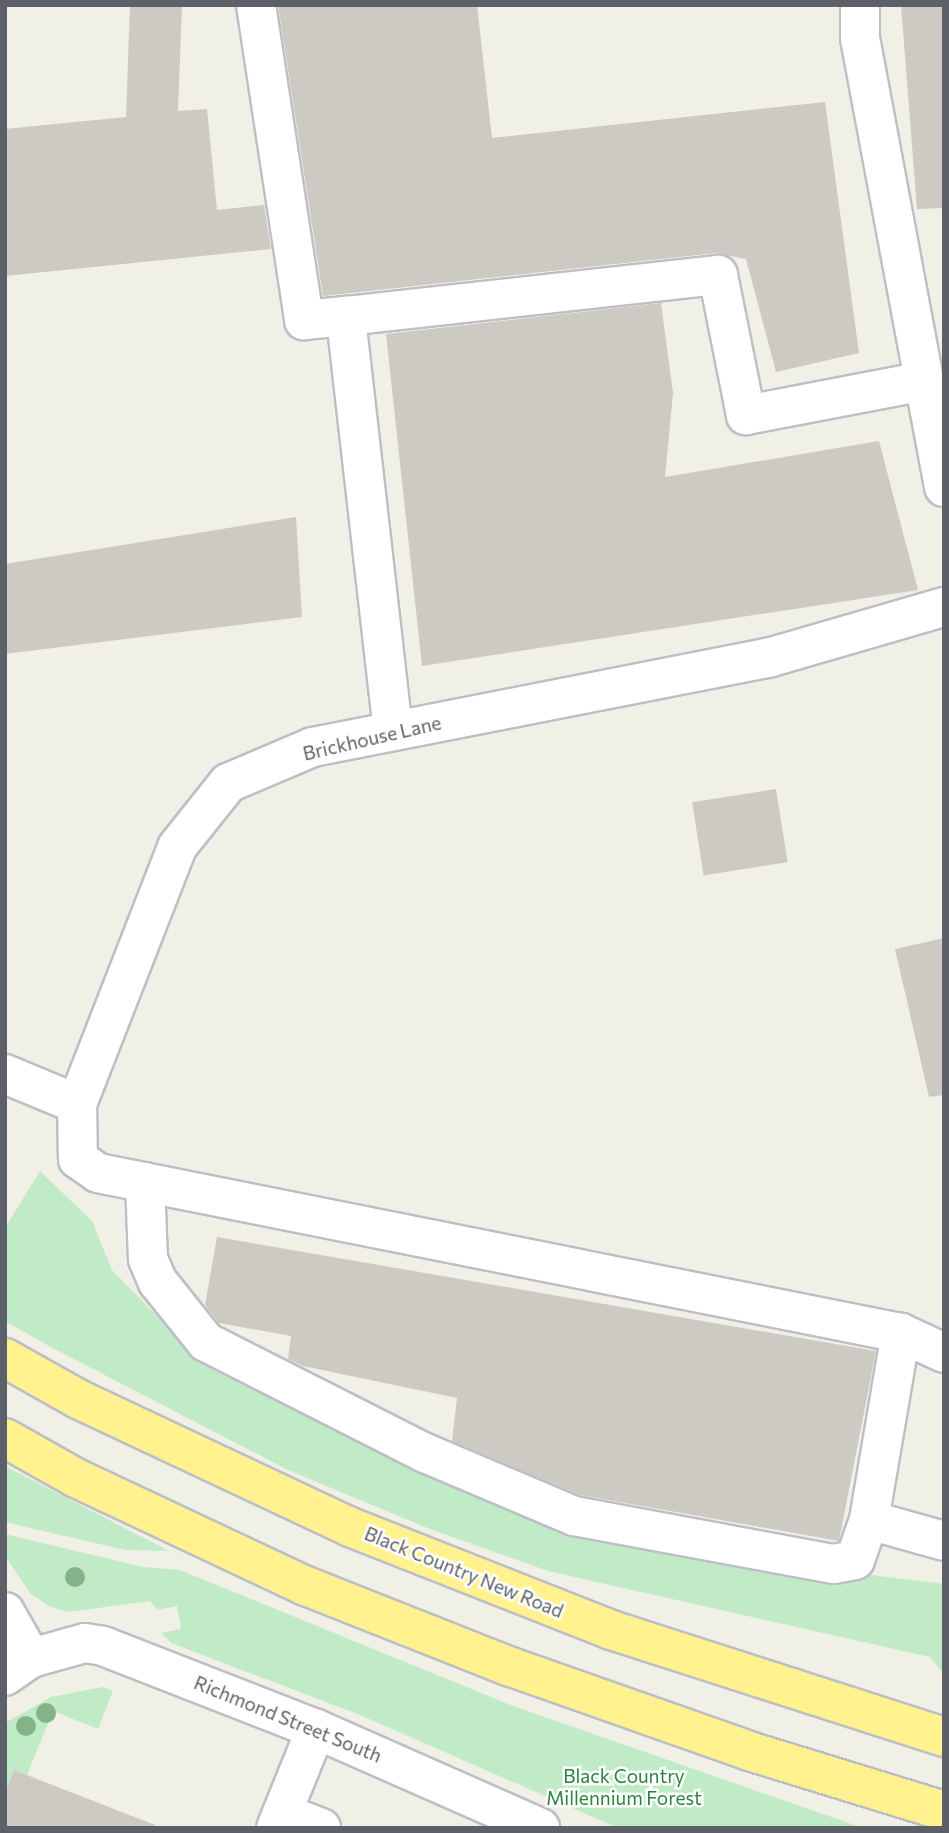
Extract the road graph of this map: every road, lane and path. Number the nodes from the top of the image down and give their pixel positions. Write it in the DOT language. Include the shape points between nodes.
graph roads {
  1 [pos="256,5"];
  2 [pos="860,5"];
  3 [pos="346,316"];
  4 [pos="924,382"];
  5 [pos="944,487"];
  6 [pos="944,607"];
  7 [pos="393,731"];
  8 [pos="5,1074"];
  9 [pos="77,1104"];
  10 [pos="145,1182"];
  11 [pos="901,1334"];
  12 [pos="944,1353"];
  13 [pos="5,1358"];
  14 [pos="5,1438"];
  15 [pos="869,1520"];
  16 [pos="944,1541"];
  17 [pos="5,1612"];
  18 [pos="18,1667"];
  19 [pos="316,1729"];
  20 [pos="944,1737"];
  21 [pos="944,1811"];
  22 [pos="496,1818"];
  23 [pos="279,1820"];
  24 [pos="321,1828"];
  25 [pos="540,1828"];
  1 -- 3 [label="street" via="304,320"];
  2 -- 4 [label="street" via="860,38"];
  3 -- 4 [label="street" via="718,275 746,415"];
  3 -- 7 [label="street"];
  4 -- 5 [label="street"];
  6 -- 7 [label="street, Brickhouse Lane" via="768,658"];
  7 -- 9 [label="street, Brickhouse Lane" via="313,747 228,783 177,847"];
  8 -- 9 [label="street"];
  9 -- 10 [label="street" via="78,1159 98,1173"];
  10 -- 11 [label="street"];
  10 -- 15 [label="street" via="148,1259 158,1282 206,1342 425,1453 574,1516 834,1564 855,1560"];
  11 -- 12 [label="street"];
  11 -- 15 [label="street"];
  13 -- 20 [label="highway, Black Country New Road" via="78,1399 350,1527 611,1630"];
  14 -- 21 [label="highway" via="76,1478 306,1586 512,1667 749,1751"];
  15 -- 16 [label="street"];
  17 -- 18 [label="street, Richmond Street South"];
  18 -- 19 [label="street, Richmond Street South" via="85,1643 103,1646"];
  19 -- 22 [label="street, Richmond Street South"];
  19 -- 23 [label="street"];
  22 -- 25 [label="street, Richmond Street South"];
  23 -- 24 [label="street"];
}
